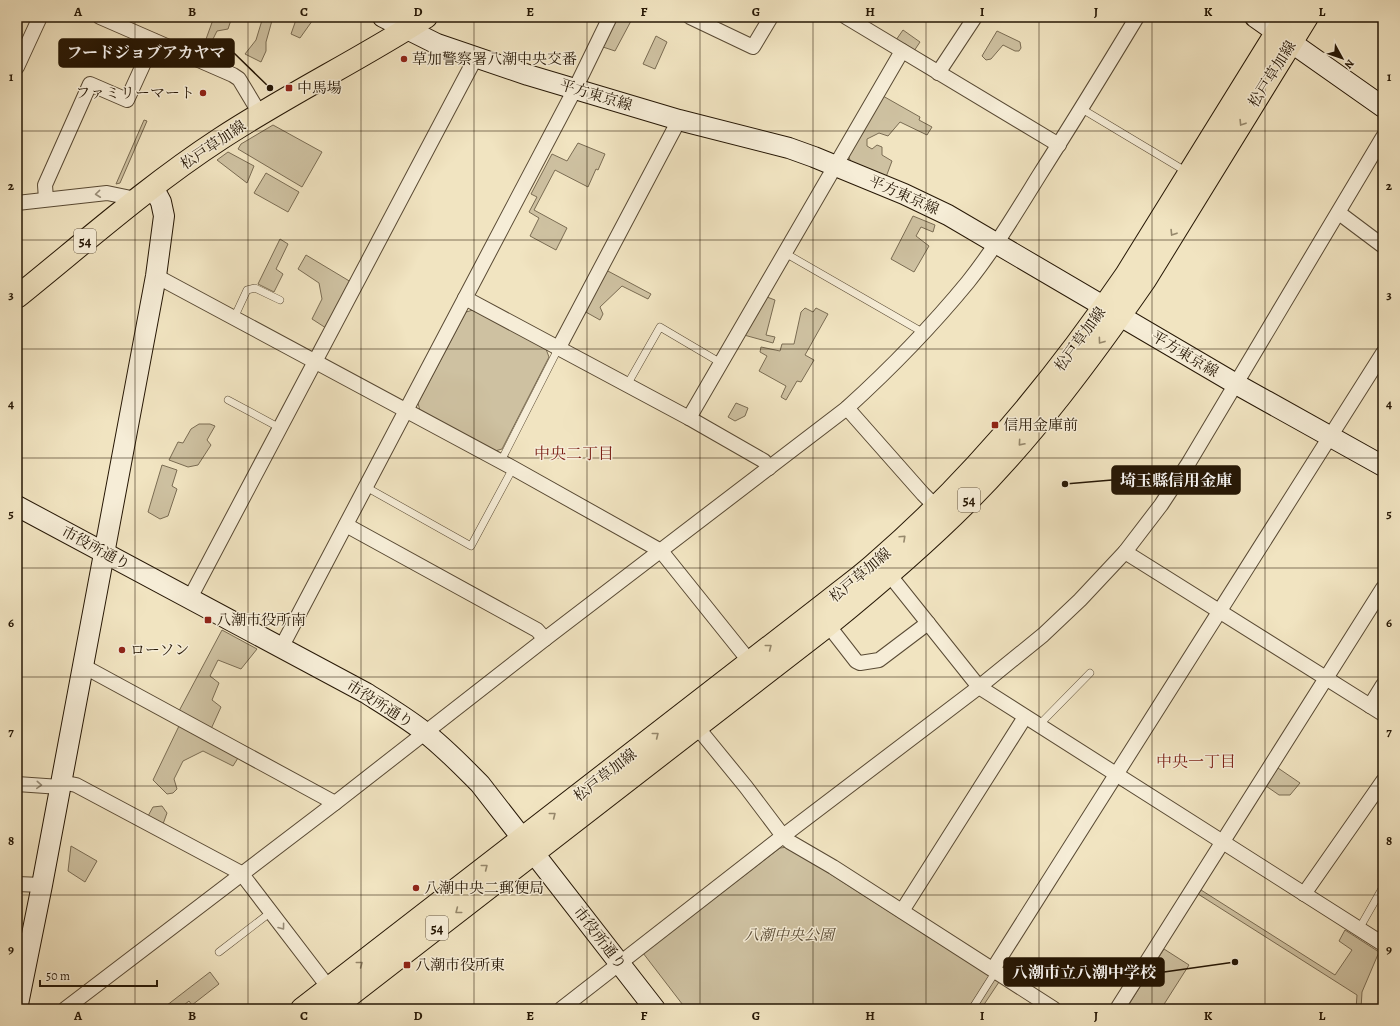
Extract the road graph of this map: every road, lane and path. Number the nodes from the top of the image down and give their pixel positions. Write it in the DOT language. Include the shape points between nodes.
graph roads {
  1 [pos="40,17"];
  2 [pos="100,17"];
  3 [pos="383,17"];
  4 [pos="426,17"];
  5 [pos="690,17"];
  6 [pos="771,17"];
  7 [pos="846,17"];
  8 [pos="975,17"];
  9 [pos="1137,17"];
  10 [pos="1255,17"];
  11 [pos="1307,17"];
  12 [pos="606,18"];
  13 [pos="407,29"];
  14 [pos="1285,30"];
  15 [pos="154,41"];
  16 [pos="902,51"];
  17 [pos="476,57"];
  18 [pos="17,67"];
  19 [pos="938,73"];
  20 [pos="575,89"];
  21 [pos="1383,107"];
  22 [pos="1082,109"];
  23 [pos="260,114"];
  24 [pos="679,120"];
  25 [pos="1383,137"];
  26 [pos="1059,145"];
  27 [pos="836,166"];
  28 [pos="1189,173"];
  29 [pos="153,186"];
  30 [pos="46,200"];
  31 [pos="136,200"];
  32 [pos="17,202"];
  33 [pos="1339,213"];
  34 [pos="997,244"];
  35 [pos="1383,246"];
  36 [pos="785,253"];
  37 [pos="156,276"];
  38 [pos="17,297"];
  39 [pos="465,298"];
  40 [pos="280,300"];
  41 [pos="1113,311"];
  42 [pos="234,318"];
  43 [pos="924,333"];
  44 [pos="558,349"];
  45 [pos="1383,353"];
  46 [pos="315,361"];
  47 [pos="721,363"];
  48 [pos="1236,384"];
  49 [pos="627,385"];
  50 [pos="228,400"];
  51 [pos="847,408"];
  52 [pos="406,410"];
  53 [pos="689,418"];
  54 [pos="280,428"];
  55 [pos="1330,437"];
  56 [pos="501,461"];
  57 [pos="1383,466"];
  58 [pos="513,468"];
  59 [pos="769,468"];
  60 [pos="366,487"];
  61 [pos="17,506"];
  62 [pos="936,507"];
  63 [pos="346,525"];
  64 [pos="661,551"];
  65 [pos="104,552"];
  66 [pos="1125,552"];
  67 [pos="884,568"];
  68 [pos="1381,594"];
  69 [pos="190,598"];
  70 [pos="1220,611"];
  71 [pos="928,623"];
  72 [pos="828,626"];
  73 [pos="545,639"];
  74 [pos="281,648"];
  75 [pos="750,662"];
  76 [pos="83,666"];
  77 [pos="1090,673"];
  78 [pos="1326,678"];
  79 [pos="1383,685"];
  80 [pos="978,687"];
  81 [pos="1370,706"];
  82 [pos="1383,714"];
  83 [pos="1025,717"];
  84 [pos="1039,725"];
  85 [pos="696,727"];
  86 [pos="424,732"];
  87 [pos="1116,775"];
  88 [pos="1383,782"];
  89 [pos="17,784"];
  90 [pos="61,785"];
  91 [pos="335,803"];
  92 [pos="783,836"];
  93 [pos="1223,842"];
  94 [pos="528,846"];
  95 [pos="241,874"];
  96 [pos="17,884"];
  97 [pos="42,885"];
  98 [pos="1383,887"];
  99 [pos="1304,894"];
  100 [pos="902,911"];
  101 [pos="271,912"];
  102 [pos="1359,929"];
  103 [pos="1383,944"];
  104 [pos="219,952"];
  105 [pos="620,963"];
  106 [pos="994,970"];
  107 [pos="337,1002"];
  108 [pos="17,1009"];
  109 [pos="65,1009"];
  110 [pos="302,1009"];
  111 [pos="561,1009"];
  112 [pos="655,1009"];
  113 [pos="972,1009"];
  114 [pos="1054,1009"];
  115 [pos="1117,1009"];
  1 -- 18 [label="street"];
  2 -- 15 [label="street"];
  3 -- 13 [label="street, 平方東京線"];
  4 -- 13 [label="main road, 松戸草加線 / 54"];
  5 -- 6 [label="street" via="753,47"];
  7 -- 16 [label="street"];
  8 -- 19 [label="street"];
  9 -- 22 [label="street"];
  10 -- 14 [label="street"];
  11 -- 14 [label="main road, 松戸草加線 / 54"];
  12 -- 20 [label="street"];
  13 -- 17 [label="street, 平方東京線" via="437,44"];
  13 -- 23 [label="main road, 松戸草加線 / 54"];
  14 -- 21 [label="street"];
  14 -- 28 [label="main road, 松戸草加線 / 54"];
  14 -- 41 [label="main road, 松戸草加線 / 54, one-way" via="1145,280"];
  15 -- 23 [label="street" via="239,79"];
  15 -- 30 [label="street" via="127,100 90,84 45,185"];
  16 -- 19 [label="street"];
  16 -- 27 [label="street"];
  17 -- 20 [label="street, 平方東京線"];
  17 -- 46 [label="street"];
  19 -- 26 [label="street"];
  20 -- 24 [label="street, 平方東京線"];
  20 -- 39 [label="street"];
  22 -- 26 [label="street"];
  22 -- 28 [label="lane"];
  23 -- 29 [label="main road, 松戸草加線 / 54"];
  24 -- 27 [label="street, 平方東京線" via="789,148"];
  24 -- 44 [label="street"];
  25 -- 33 [label="street"];
  26 -- 34 [label="street"];
  27 -- 34 [label="street, 平方東京線" via="948,215"];
  27 -- 36 [label="street"];
  28 -- 41 [label="main road, 松戸草加線 / 54" via="1126,275"];
  29 -- 31 [label="main road, 松戸草加線 / 54"];
  29 -- 37 [label="street" via="161,202 164,216"];
  31 -- 30 [label="street, one-way" via="107,193"];
  30 -- 32 [label="street"];
  31 -- 38 [label="main road, 松戸草加線 / 54"];
  33 -- 35 [label="street"];
  33 -- 48 [label="street"];
  34 -- 41 [label="street, 平方東京線"];
  34 -- 43 [label="street"];
  36 -- 43 [label="lane"];
  36 -- 47 [label="street"];
  37 -- 42 [label="street"];
  37 -- 65 [label="street"];
  39 -- 44 [label="street"];
  39 -- 52 [label="street"];
  40 -- 42 [label="lane" via="255,288 248,290"];
  41 -- 48 [label="street, 平方東京線"];
  41 -- 62 [label="main road, 松戸草加線 / 54" via="1059,369 1005,434"];
  41 -- 67 [label="main road, 松戸草加線 / 54, one-way" via="1061,395 1020,445 967,502"];
  42 -- 46 [label="street"];
  43 -- 51 [label="street"];
  44 -- 49 [label="street"];
  44 -- 56 [label="lane"];
  45 -- 55 [label="street"];
  46 -- 52 [label="street"];
  46 -- 54 [label="street"];
  47 -- 49 [label="lane" via="660,327"];
  47 -- 53 [label="street"];
  48 -- 55 [label="street, 平方東京線"];
  48 -- 66 [label="street" via="1170,491"];
  49 -- 53 [label="street"];
  50 -- 54 [label="lane"];
  51 -- 59 [label="street"];
  51 -- 62 [label="street"];
  52 -- 56 [label="street"];
  52 -- 60 [label="street"];
  53 -- 59 [label="street" via="764,460"];
  54 -- 69 [label="street"];
  55 -- 57 [label="street, 平方東京線"];
  55 -- 70 [label="street"];
  56 -- 58 [label="street"];
  58 -- 60 [label="lane" via="471,546"];
  58 -- 64 [label="street"];
  59 -- 64 [label="street"];
  60 -- 63 [label="street"];
  61 -- 65 [label="street, 市役所通り"];
  67 -- 62 [label="main road, 松戸草加線 / 54, one-way"];
  63 -- 73 [label="street" via="537,630"];
  63 -- 74 [label="street"];
  64 -- 73 [label="street"];
  64 -- 75 [label="street"];
  65 -- 69 [label="street, 市役所通り"];
  65 -- 76 [label="street"];
  66 -- 70 [label="street"];
  66 -- 80 [label="street" via="1043,635"];
  67 -- 71 [label="street"];
  67 -- 72 [label="main road, 松戸草加線 / 54"];
  75 -- 67 [label="main road, 松戸草加線 / 54, one-way"];
  68 -- 78 [label="street"];
  69 -- 74 [label="street, 市役所通り"];
  70 -- 78 [label="street"];
  70 -- 87 [label="street"];
  71 -- 72 [label="street" via="879,660 860,663 856,662"];
  71 -- 80 [label="street"];
  72 -- 85 [label="main road, 松戸草加線 / 54"];
  73 -- 86 [label="street"];
  74 -- 86 [label="street, 市役所通り" via="366,693"];
  94 -- 75 [label="main road, 松戸草加線 / 54, one-way"];
  76 -- 90 [label="street"];
  76 -- 91 [label="street"];
  77 -- 84 [label="lane"];
  78 -- 81 [label="street"];
  78 -- 93 [label="street"];
  79 -- 81 [label="street"];
  80 -- 83 [label="street"];
  80 -- 92 [label="street"];
  81 -- 82 [label="street"];
  83 -- 84 [label="street"];
  83 -- 100 [label="street"];
  84 -- 87 [label="street"];
  85 -- 92 [label="street"];
  85 -- 94 [label="main road, 松戸草加線 / 54"];
  86 -- 91 [label="street"];
  86 -- 94 [label="street, 市役所通り" via="480,784"];
  87 -- 93 [label="street"];
  87 -- 106 [label="street"];
  88 -- 99 [label="street"];
  89 -- 90 [label="street, one-way"];
  90 -- 95 [label="street" via="76,785"];
  90 -- 97 [label="street"];
  91 -- 95 [label="street"];
  92 -- 100 [label="street"];
  92 -- 105 [label="street"];
  93 -- 99 [label="street"];
  93 -- 115 [label="street"];
  94 -- 105 [label="street, 市役所通り"];
  94 -- 107 [label="main road, 松戸草加線 / 54"];
  95 -- 101 [label="street"];
  95 -- 109 [label="street"];
  96 -- 97 [label="street"];
  97 -- 108 [label="street"];
  98 -- 102 [label="lane"];
  99 -- 102 [label="street"];
  100 -- 106 [label="street"];
  101 -- 104 [label="lane"];
  101 -- 107 [label="street, one-way"];
  102 -- 103 [label="street"];
  105 -- 111 [label="street"];
  105 -- 112 [label="street, 市役所通り"];
  106 -- 113 [label="lane"];
  106 -- 114 [label="street"];
  107 -- 110 [label="main road, 松戸草加線 / 54"];
}
